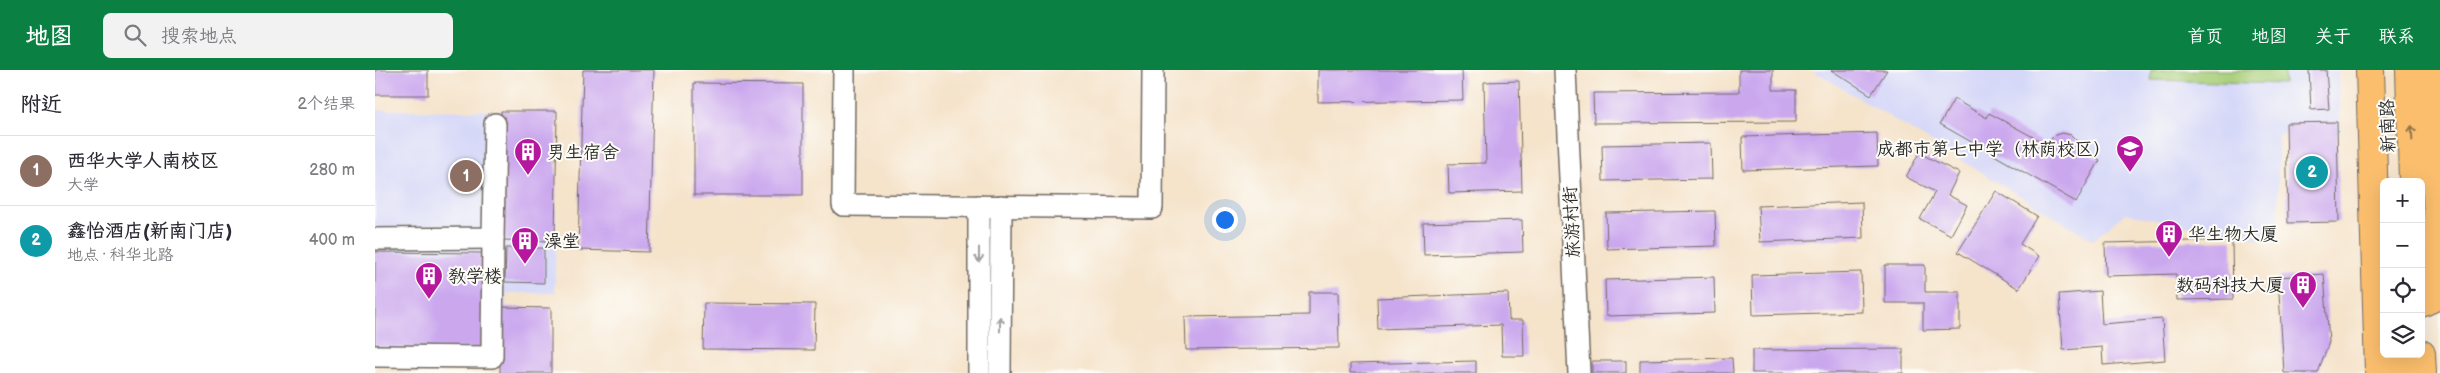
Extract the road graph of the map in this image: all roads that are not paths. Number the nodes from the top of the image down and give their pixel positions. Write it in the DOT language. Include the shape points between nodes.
graph roads {
  1 [pos="844,70"];
  2 [pos="1153,70"];
  3 [pos="1565,70"];
  4 [pos="2370,70"];
  5 [pos="2385,70"];
  6 [pos="2410,70"];
  7 [pos="2433,70"];
  8 [pos="495,124"];
  9 [pos="2390,178"];
  10 [pos="2413,178"];
  11 [pos="979,206"];
  12 [pos="1001,206"];
  13 [pos="493,238"];
  14 [pos="375,239"];
  15 [pos="2439,260"];
  16 [pos="2376,264"];
  17 [pos="2440,274"];
  18 [pos="2380,278"];
  19 [pos="2425,301"];
  20 [pos="375,356"];
  21 [pos="2421,358"];
  22 [pos="2387,369"];
  23 [pos="979,373"];
  24 [pos="1000,373"];
  25 [pos="1579,373"];
  26 [pos="2422,373"];
  1 -- 11 [label="street" via="843,205"];
  2 -- 12 [label="street" via="1152,208"];
  3 -- 25 [label="street, 旅游村街"];
  4 -- 16 [label="main road"];
  5 -- 9 [label="main road, 新南路"];
  10 -- 6 [label="main road, 新南路, one-way"];
  7 -- 15 [label="main road"];
  8 -- 13 [label="street"];
  11 -- 12 [label="street"];
  11 -- 23 [label="street, one-way"];
  24 -- 12 [label="street, one-way"];
  13 -- 14 [label="street"];
  13 -- 20 [label="street" via="493,357"];
  15 -- 17 [label="main road"];
  15 -- 19 [label="main road" via="2431,298"];
  16 -- 18 [label="main road"];
  16 -- 22 [label="main road"];
  21 -- 26 [label="main road"];
}
